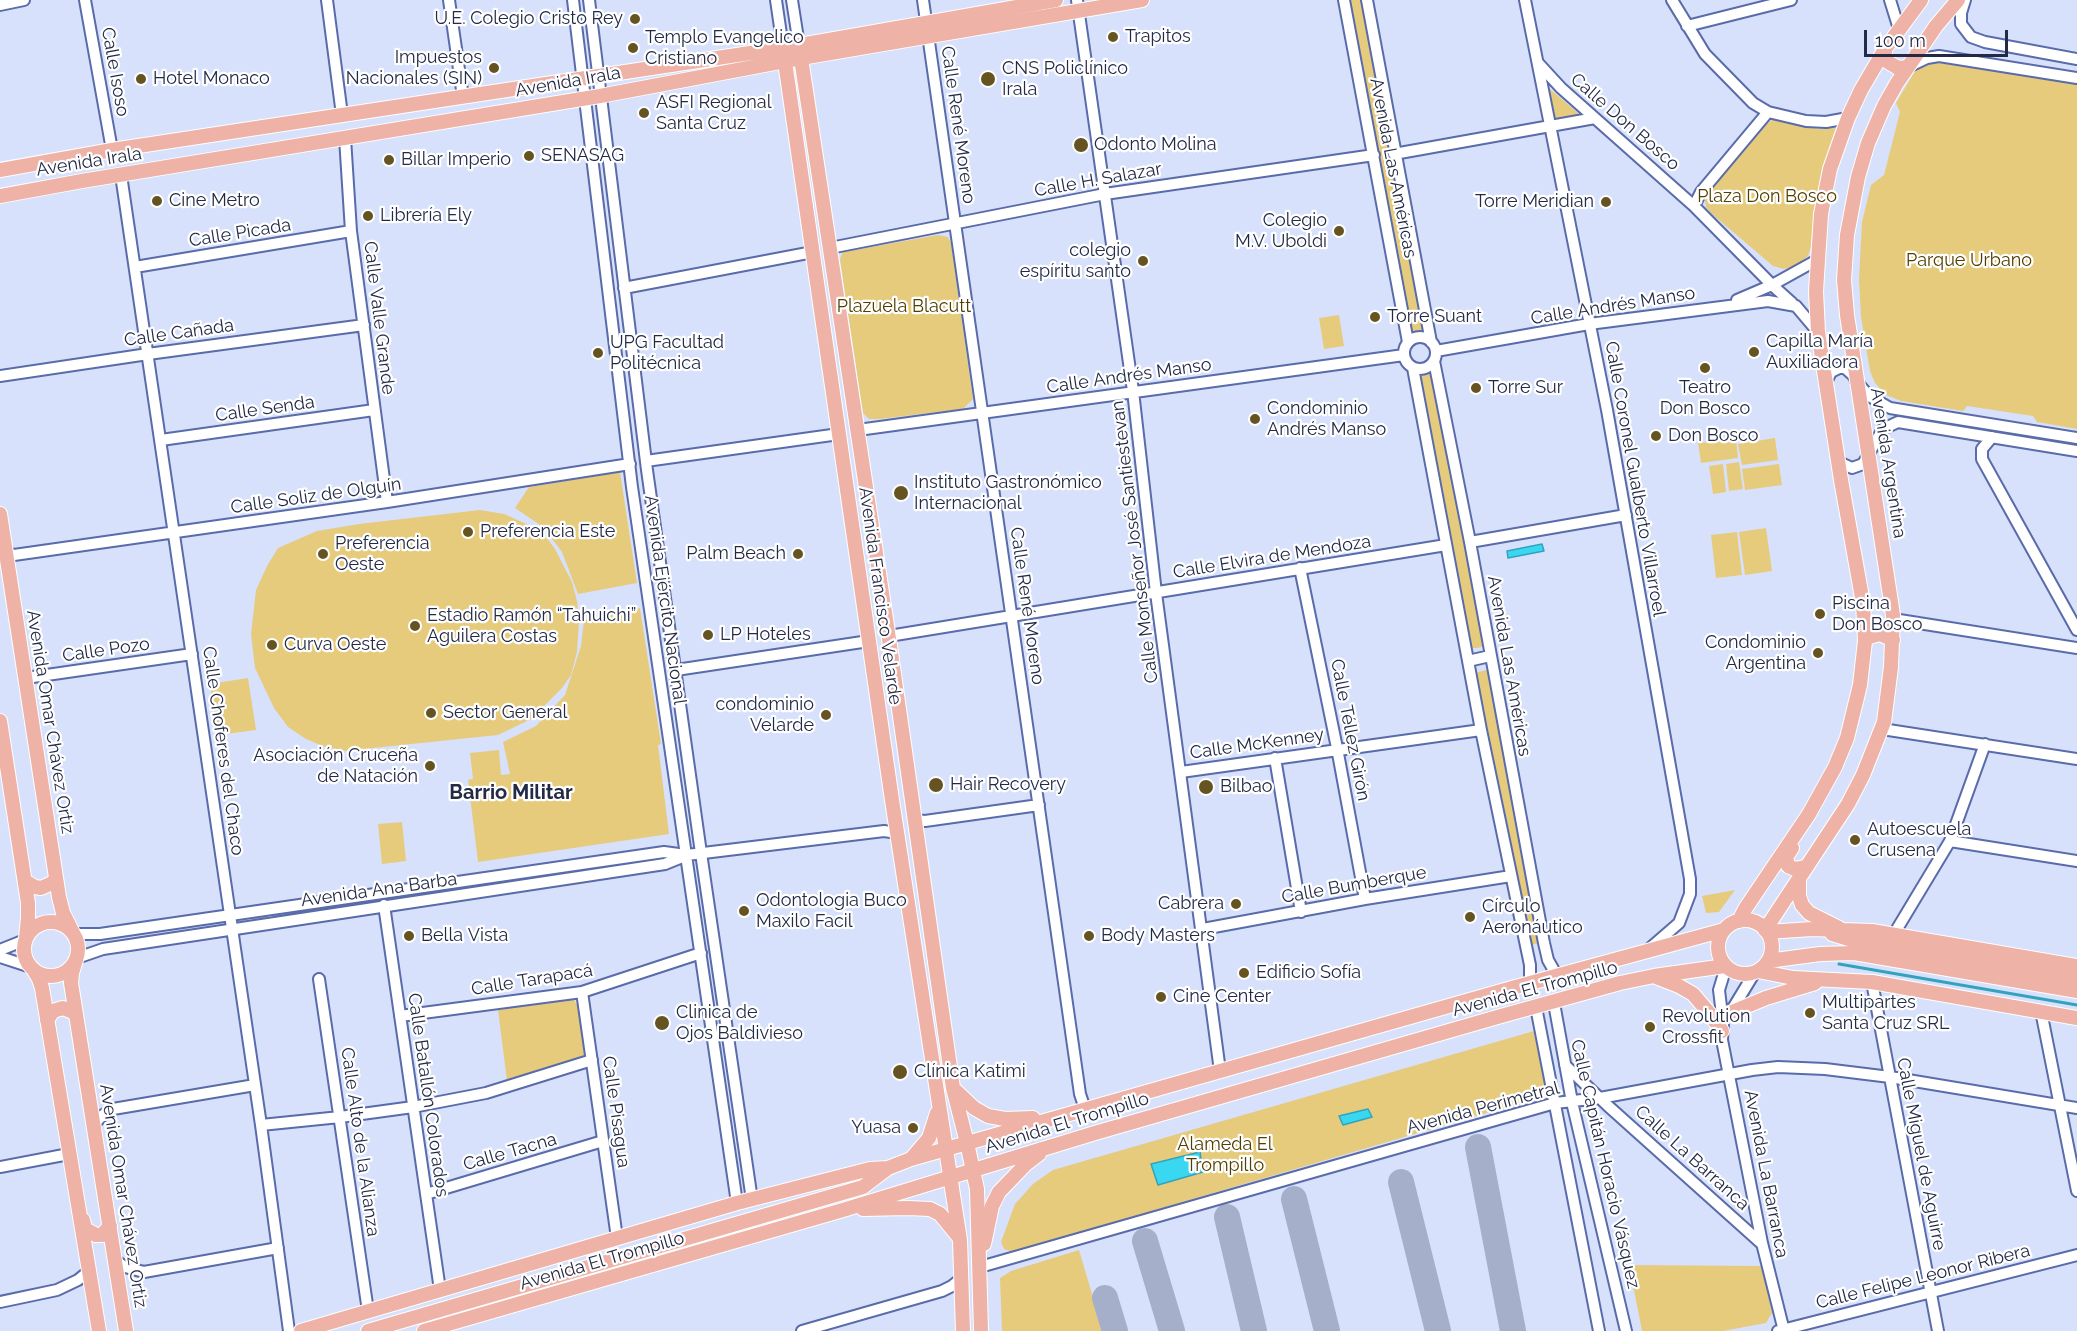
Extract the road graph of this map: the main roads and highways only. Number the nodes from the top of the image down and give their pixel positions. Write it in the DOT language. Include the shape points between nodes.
graph roads {
  1 [pos="1056,0"];
  2 [pos="1142,0"];
  3 [pos="1921,0"];
  4 [pos="1959,0"];
  5 [pos="1077,5"];
  6 [pos="927,29"];
  7 [pos="1885,49"];
  8 [pos="800,52"];
  9 [pos="784,54"];
  10 [pos="1908,68"];
  11 [pos="0,170"];
  12 [pos="2,197"];
  13 [pos="830,248"];
  14 [pos="813,252"];
  15 [pos="858,431"];
  16 [pos="839,435"];
  17 [pos="0,514"];
  18 [pos="1893,619"];
  19 [pos="1864,620"];
  20 [pos="889,636"];
  21 [pos="1893,640"];
  22 [pos="1864,641"];
  23 [pos="869,642"];
  24 [pos="0,721"];
  25 [pos="3,762"];
  26 [pos="891,800"];
  27 [pos="1809,814"];
  28 [pos="915,820"];
  29 [pos="897,836"];
  30 [pos="920,860"];
  31 [pos="1802,873"];
  32 [pos="56,879"];
  33 [pos="25,881"];
  34 [pos="1739,921"];
  35 [pos="1812,929"];
  36 [pos="1724,930"];
  37 [pos="1844,930"];
  38 [pos="1766,931"];
  39 [pos="73,933"];
  40 [pos="25,939"];
  41 [pos="76,959"];
  42 [pos="1725,966"];
  43 [pos="2077,966"];
  44 [pos="32,968"];
  45 [pos="1760,968"];
  46 [pos="1654,976"];
  47 [pos="1831,979"];
  48 [pos="2077,980"];
  49 [pos="2077,991"];
  50 [pos="76,1015"];
  51 [pos="2077,1018"];
  52 [pos="47,1020"];
  53 [pos="953,1088"];
  54 [pos="939,1108"];
  55 [pos="1062,1116"];
  56 [pos="968,1143"];
  57 [pos="1048,1147"];
  58 [pos="946,1149"];
  59 [pos="911,1159"];
  60 [pos="888,1168"];
  61 [pos="974,1170"];
  62 [pos="951,1178"];
  63 [pos="73,1181"];
  64 [pos="843,1210"];
  65 [pos="110,1226"];
  66 [pos="960,1240"];
  67 [pos="86,1253"];
  68 [pos="980,1267"];
  69 [pos="121,1296"];
  70 [pos="488,1297"];
  71 [pos="402,1302"];
  72 [pos="94,1304"];
  73 [pos="126,1329"];
  74 [pos="91,1331"];
  75 [pos="99,1331"];
  76 [pos="300,1331"];
  77 [pos="368,1331"];
  78 [pos="424,1331"];
  79 [pos="963,1331"];
  80 [pos="981,1331"];
  1 -- 6 [label="main road, Avenida Irala"];
  2 -- 5 [label="main road, Avenida Irala"];
  3 -- 7 [label="main road"];
  4 -- 10 [label="main road, Avenida Argentina"];
  5 -- 6 [label="main road, Avenida Irala"];
  6 -- 8 [label="main road, Avenida Irala"];
  7 -- 10 [label="main road" via="1888,62"];
  7 -- 19 [label="main road" via="1848,118 1830,169 1817,260 1818,332"];
  8 -- 9 [label="main road, Avenida Irala"];
  8 -- 13 [label="main road, Avenida Francisco Velarde"];
  9 -- 11 [label="main road, Avenida Irala" via="591,78"];
  9 -- 12 [label="main road, Avenida Irala" via="593,97"];
  9 -- 14 [label="main road, Avenida Francisco Velarde"];
  10 -- 18 [label="main road, Avenida Argentina" via="1884,106 1868,143 1851,209 1844,280"];
  13 -- 14 [label="main road" via="823,258"];
  13 -- 15 [label="main road, Avenida Francisco Velarde"];
  14 -- 16 [label="main road, Avenida Francisco Velarde"];
  15 -- 16 [label="main road" via="850,442"];
  15 -- 20 [label="main road, Avenida Francisco Velarde"];
  16 -- 23 [label="main road, Avenida Francisco Velarde"];
  17 -- 32 [label="main road, Avenida Omar Chávez Ortiz"];
  18 -- 19 [label="main road" via="1880,625"];
  18 -- 21 [label="main road, Avenida Argentina"];
  19 -- 22 [label="main road"];
  20 -- 23 [label="main road" via="886,646 879,650"];
  20 -- 28 [label="main road, Avenida Francisco Velarde"];
  21 -- 22 [label="main road" via="1880,634"];
  21 -- 31 [label="main road, Avenida Argentina" via="1882,729 1848,804"];
  22 -- 27 [label="main road" via="1860,685 1847,738"];
  23 -- 26 [label="main road, Avenida Francisco Velarde"];
  24 -- 25 [label="main road"];
  25 -- 33 [label="main road"];
  26 -- 28 [label="main road" via="899,813"];
  26 -- 29 [label="main road, Avenida Francisco Velarde"];
  27 -- 31 [label="main road" via="1786,857 1791,868"];
  27 -- 34 [label="main road"];
  28 -- 30 [label="main road, Avenida Francisco Velarde"];
  29 -- 30 [label="main road" via="910,838"];
  29 -- 54 [label="main road, Avenida Francisco Velarde"];
  30 -- 53 [label="main road, Avenida Francisco Velarde"];
  31 -- 37 [label="main road" via="1802,905 1809,913"];
  31 -- 38 [label="main road, Avenida Argentina"];
  32 -- 33 [label="main road" via="41,888"];
  32 -- 39 [label="main road, Avenida Omar Chávez Ortiz" via="63,913"];
  33 -- 40 [label="main road"];
  34 -- 36 [label="main road"];
  34 -- 38 [label="main road" via="1755,922"];
  35 -- 37 [label="main road"];
  35 -- 38 [label="main road"];
  35 -- 48 [label="main road" via="1862,942"];
  36 -- 42 [label="main road" via="1718,948"];
  36 -- 55 [label="main road, Avenida El Trompillo"];
  37 -- 43 [label="main road" via="1894,934"];
  38 -- 45 [label="main road" via="1772,946"];
  39 -- 40 [label="main road" via="48,922"];
  39 -- 41 [label="main road" via="78,946"];
  40 -- 44 [label="main road" via="25,954"];
  41 -- 44 [label="main road" via="65,973 57,976 40,974"];
  41 -- 50 [label="main road, Avenida Omar Chávez Ortiz" via="71,983"];
  42 -- 45 [label="main road" via="1740,974"];
  42 -- 46 [label="main road, Avenida El Trompillo"];
  44 -- 52 [label="main road" via="42,988"];
  45 -- 47 [label="main road" via="1793,978"];
  45 -- 49 [label="main road" via="1820,954 1854,953"];
  46 -- 47 [label="main road" via="1693,994 1710,1014 1725,1023 1796,988"];
  46 -- 57 [label="main road, Avenida El Trompillo"];
  47 -- 51 [label="main road" via="1872,982"];
  50 -- 52 [label="main road" via="63,1008 53,1011"];
  50 -- 65 [label="main road, Avenida Omar Chávez Ortiz"];
  52 -- 63 [label="main road"];
  53 -- 55 [label="main road" via="988,1116"];
  53 -- 56 [label="main road, Avenida Francisco Velarde"];
  54 -- 58 [label="main road, Avenida Francisco Velarde"];
  54 -- 59 [label="main road" via="929,1138"];
  55 -- 56 [label="main road, Avenida El Trompillo"];
  56 -- 58 [label="main road, Avenida El Trompillo"];
  56 -- 61 [label="main road, Avenida Francisco Velarde"];
  57 -- 61 [label="main road, Avenida El Trompillo"];
  57 -- 68 [label="main road" via="999,1192 992,1206"];
  58 -- 59 [label="main road, Avenida El Trompillo"];
  58 -- 62 [label="main road, Avenida Francisco Velarde"];
  59 -- 60 [label="main road, Avenida El Trompillo"];
  60 -- 70 [label="main road, Avenida El Trompillo" via="862,1187"];
  60 -- 71 [label="main road, Avenida El Trompillo" via="870,1168 737,1203"];
  61 -- 62 [label="main road, Avenida El Trompillo"];
  61 -- 68 [label="main road, Avenida Francisco Velarde"];
  62 -- 64 [label="main road, Avenida El Trompillo"];
  62 -- 66 [label="main road, Avenida Francisco Velarde"];
  63 -- 65 [label="main road" via="85,1230 102,1235"];
  63 -- 67 [label="main road"];
  64 -- 66 [label="main road" via="930,1209 940,1214"];
  64 -- 78 [label="main road, Avenida El Trompillo"];
  65 -- 69 [label="main road, Avenida Omar Chávez Ortiz"];
  66 -- 79 [label="main road, Avenida Francisco Velarde"];
  67 -- 69 [label="main road" via="97,1244 109,1248"];
  67 -- 72 [label="main road"];
  68 -- 80 [label="main road"];
  69 -- 73 [label="main road, Avenida Omar Chávez Ortiz"];
  70 -- 71 [label="main road"];
  70 -- 77 [label="main road, Avenida El Trompillo"];
  71 -- 76 [label="main road, Avenida El Trompillo"];
  72 -- 74 [label="main road"];
  72 -- 75 [label="main road"];
}
